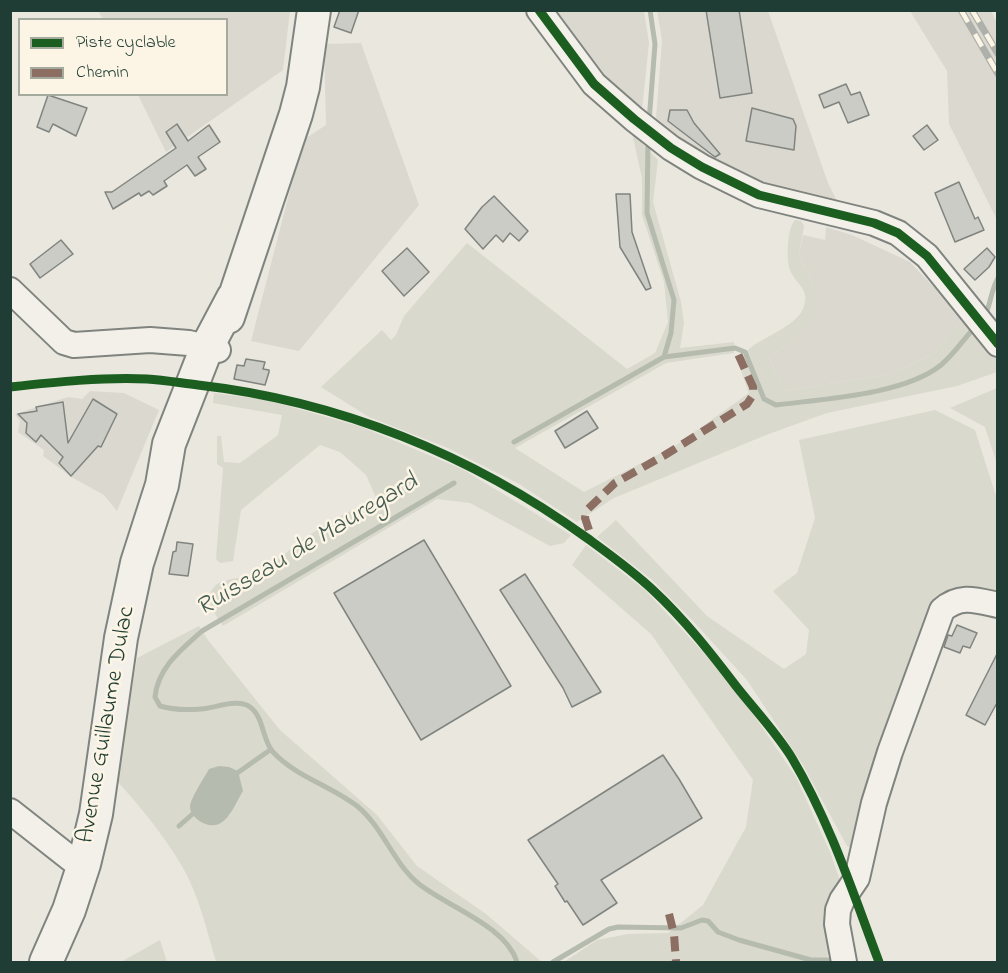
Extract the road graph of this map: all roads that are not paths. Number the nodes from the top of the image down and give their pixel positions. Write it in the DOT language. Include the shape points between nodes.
graph roads {
  1 [pos="314,10"];
  2 [pos="539,10"];
  3 [pos="10,290"];
  4 [pos="996,342"];
  5 [pos="212,348"];
  6 [pos="998,605"];
  7 [pos="10,811"];
  8 [pos="84,864"];
  9 [pos="46,963"];
  10 [pos="844,963"];
  1 -- 5 [label="main road, Avenue Guillaume Dulac" via="296,114"];
  2 -- 4 [label="street" via="594,84 671,148 759,195 874,223 898,233 927,256"];
  3 -- 5 [label="street" via="63,342 74,345 150,340"];
  5 -- 8 [label="main road, Avenue Guillaume Dulac" via="169,444 162,485 137,563 121,638 96,814"];
  6 -- 10 [label="street" via="961,599 942,610 890,752 857,878 838,910"];
  7 -- 8 [label="street" via="71,859"];
  8 -- 9 [label="main road, Avenue Guillaume Dulac"];
}
